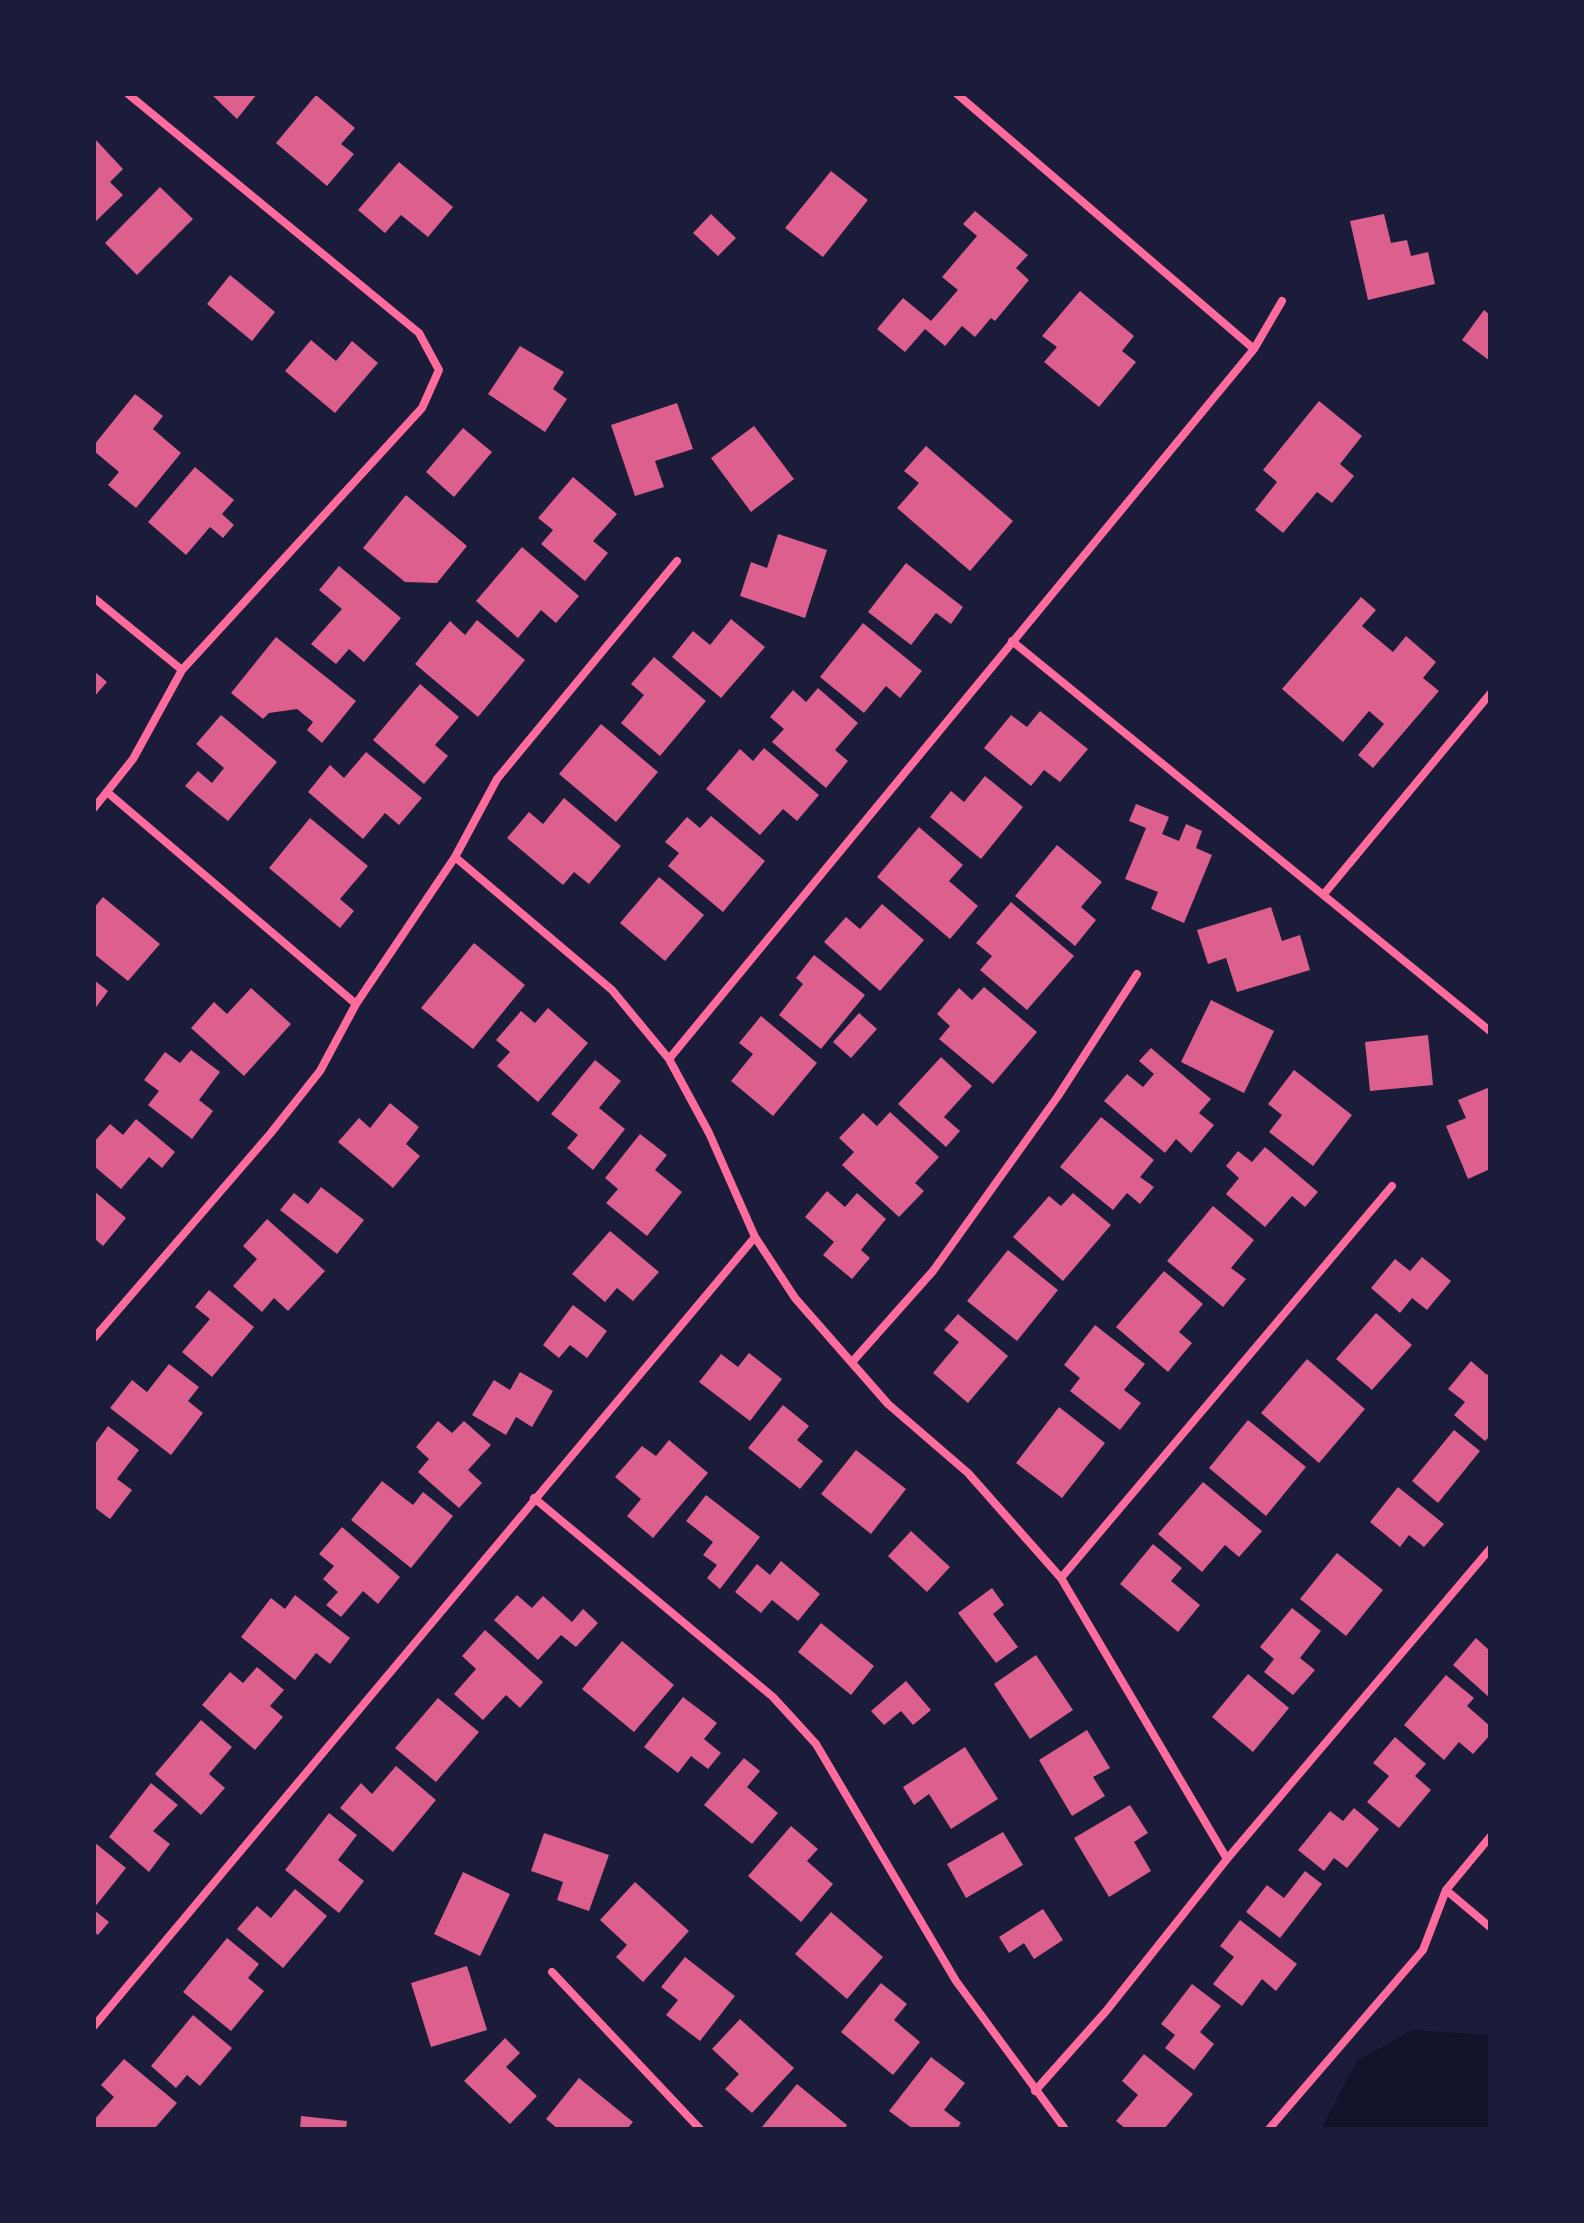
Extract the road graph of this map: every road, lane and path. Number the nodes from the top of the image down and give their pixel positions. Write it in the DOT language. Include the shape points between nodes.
graph roads {
  1 [pos="128,94"];
  2 [pos="957,94"];
  3 [pos="1282,301"];
  4 [pos="1254,349"];
  5 [pos="677,561"];
  6 [pos="94,598"];
  7 [pos="1012,641"];
  8 [pos="182,670"];
  9 [pos="1490,694"];
  10 [pos="107,792"];
  11 [pos="94,808"];
  12 [pos="455,857"];
  13 [pos="1324,894"];
  14 [pos="1137,974"];
  15 [pos="356,1004"];
  16 [pos="1490,1031"];
  17 [pos="669,1059"];
  18 [pos="1392,1186"];
  19 [pos="755,1237"];
  20 [pos="94,1338"];
  21 [pos="853,1361"];
  22 [pos="534,1498"];
  23 [pos="1490,1549"];
  24 [pos="1061,1578"];
  25 [pos="1490,1837"];
  26 [pos="1227,1859"];
  27 [pos="1446,1890"];
  28 [pos="1490,1927"];
  29 [pos="552,1972"];
  30 [pos="94,2026"];
  31 [pos="1035,2091"];
  32 [pos="700,2129"];
  33 [pos="1065,2129"];
  34 [pos="1269,2129"];
  1 -- 8 [label="street" via="419,333 439,370 422,408"];
  2 -- 4 [label="street"];
  3 -- 4 [label="street"];
  4 -- 7 [label="street"];
  5 -- 12 [label="street" via="497,779"];
  6 -- 8 [label="street"];
  7 -- 13 [label="street"];
  7 -- 17 [label="street"];
  8 -- 10 [label="street" via="133,759"];
  9 -- 13 [label="street"];
  10 -- 11 [label="street"];
  10 -- 15 [label="street"];
  12 -- 15 [label="street"];
  12 -- 17 [label="street" via="612,990"];
  13 -- 16 [label="street"];
  14 -- 21 [label="street" via="933,1271"];
  15 -- 20 [label="street" via="304,1092"];
  17 -- 19 [label="street"];
  18 -- 24 [label="street"];
  19 -- 21 [label="street" via="795,1298"];
  19 -- 22 [label="street"];
  21 -- 24 [label="street" via="888,1404 968,1473"];
  22 -- 30 [label="street"];
  22 -- 31 [label="street" via="773,1697 816,1744 956,1981"];
  23 -- 26 [label="street"];
  24 -- 26 [label="street"];
  25 -- 27 [label="street"];
  26 -- 31 [label="street"];
  27 -- 28 [label="street"];
  27 -- 34 [label="street" via="1423,1950"];
  29 -- 32 [label="street"];
  31 -- 33 [label="street"];
}
